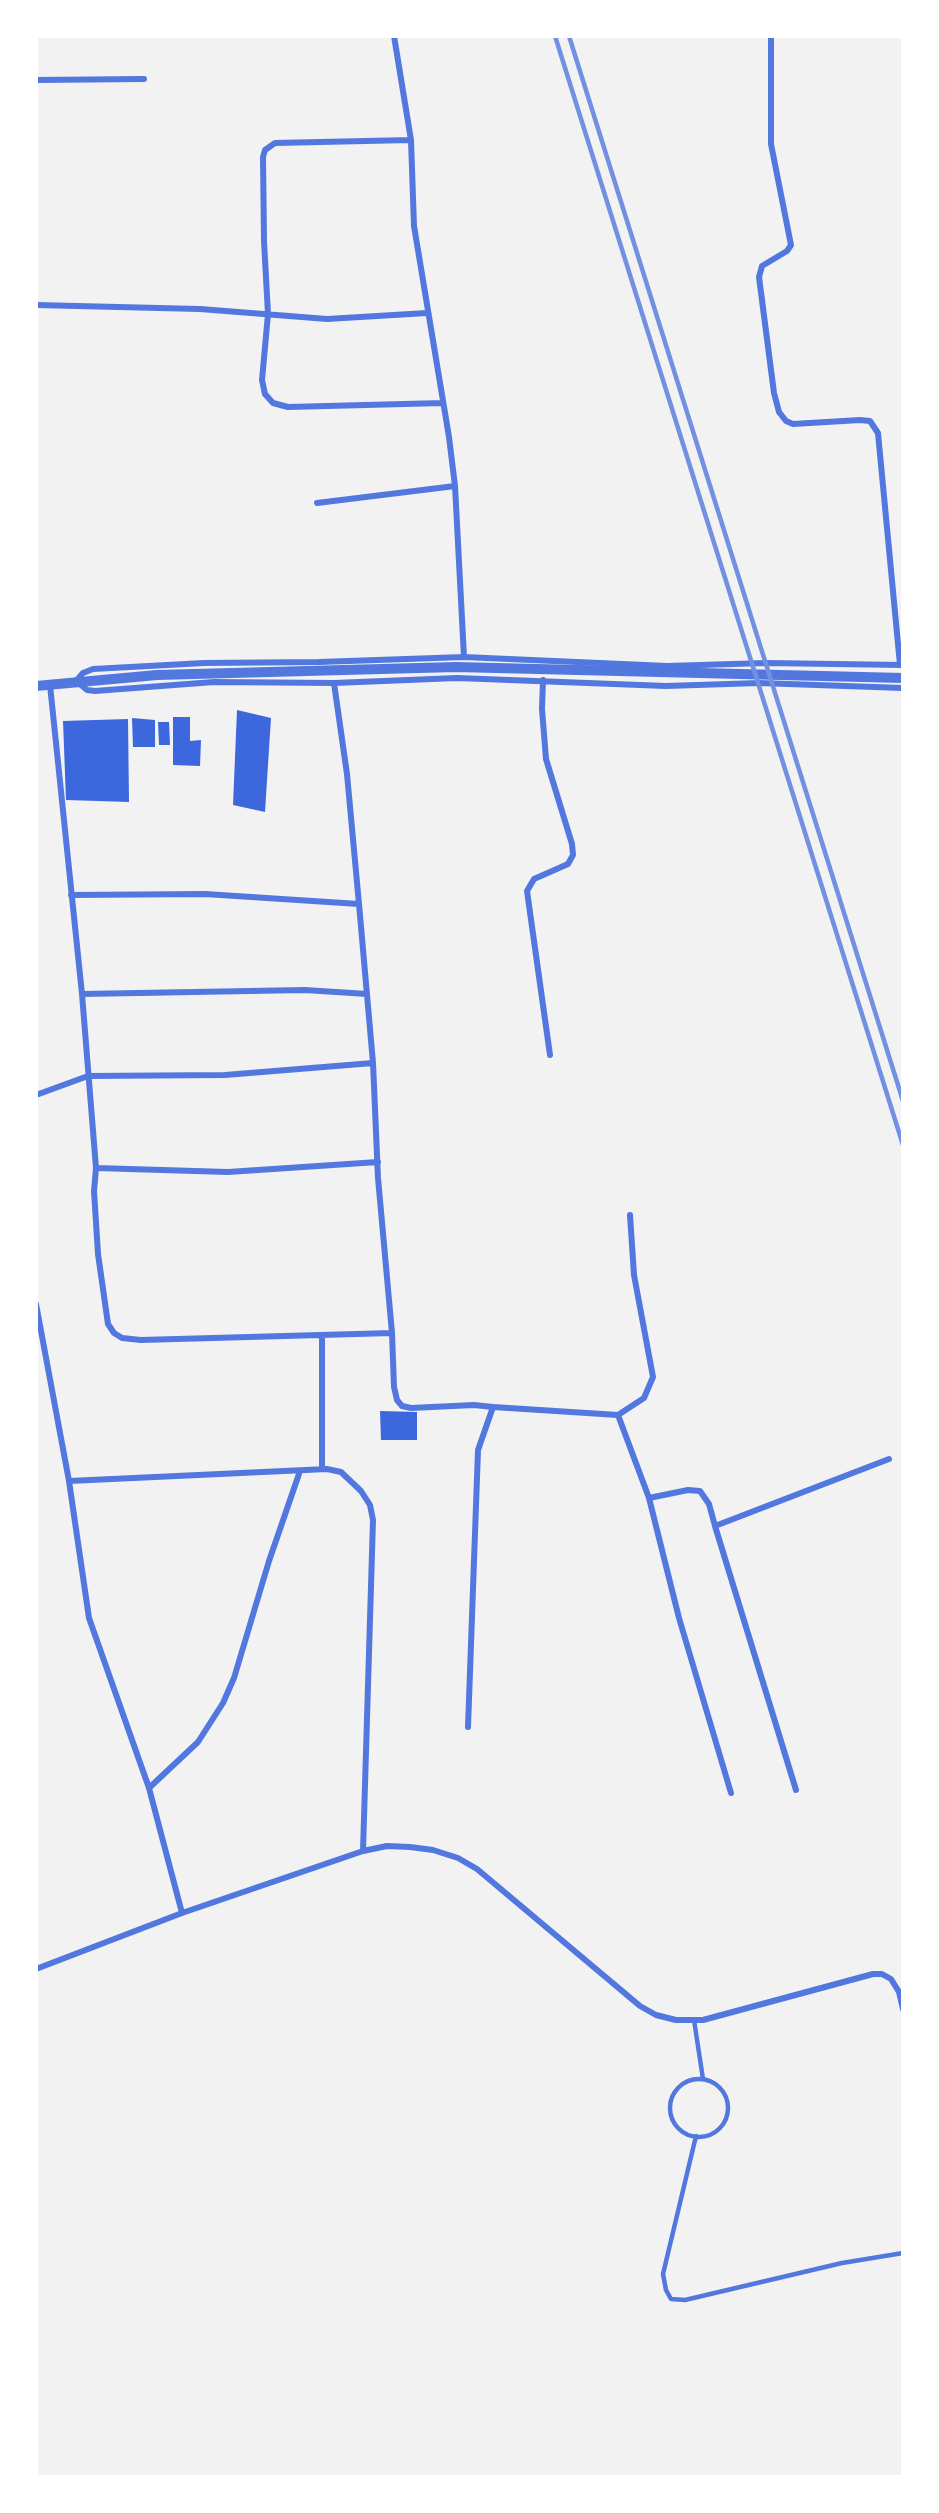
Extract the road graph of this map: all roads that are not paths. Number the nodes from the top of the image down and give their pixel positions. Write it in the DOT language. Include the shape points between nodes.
graph roads {
  1 [pos="394,36"];
  2 [pos="771,36"];
  3 [pos="144,79"];
  4 [pos="36,80"];
  5 [pos="411,140"];
  6 [pos="36,305"];
  7 [pos="268,314"];
  8 [pos="428,314"];
  9 [pos="443,403"];
  10 [pos="455,486"];
  11 [pos="317,503"];
  12 [pos="464,657"];
  13 [pos="902,665"];
  14 [pos="903,678"];
  15 [pos="76,681"];
  16 [pos="543,681"];
  17 [pos="334,682"];
  18 [pos="50,685"];
  19 [pos="36,686"];
  20 [pos="903,688"];
  21 [pos="71,895"];
  22 [pos="359,904"];
  23 [pos="82,994"];
  24 [pos="367,994"];
  25 [pos="550,1055"];
  26 [pos="373,1064"];
  27 [pos="88,1076"];
  28 [pos="36,1095"];
  29 [pos="378,1162"];
  30 [pos="96,1168"];
  31 [pos="630,1215"];
  32 [pos="36,1305"];
  33 [pos="392,1333"];
  34 [pos="322,1335"];
  35 [pos="494,1407"];
  36 [pos="618,1415"];
  37 [pos="889,1460"];
  38 [pos="322,1469"];
  39 [pos="300,1471"];
  40 [pos="69,1481"];
  41 [pos="649,1498"];
  42 [pos="715,1526"];
  43 [pos="468,1727"];
  44 [pos="149,1788"];
  45 [pos="796,1790"];
  46 [pos="731,1793"];
  47 [pos="363,1851"];
  48 [pos="182,1913"];
  49 [pos="36,1969"];
  50 [pos="903,2009"];
  51 [pos="694,2020"];
  52 [pos="703,2079"];
  53 [pos="696,2136"];
  54 [pos="903,2253"];
  1 -- 5 [label="street"];
  2 -- 13 [label="street" via="771,144 791,245 762,266 759,277 777,403 786,421 794,424 860,420 875,425"];
  3 -- 4 [label="street"];
  5 -- 7 [label="street" via="275,143 268,147 263,157"];
  5 -- 8 [label="street" via="414,226"];
  6 -- 7 [label="street"];
  7 -- 8 [label="street" via="327,320"];
  7 -- 9 [label="street" via="262,380 265,394 273,403 288,407"];
  8 -- 9 [label="street"];
  9 -- 10 [label="street"];
  10 -- 11 [label="street"];
  10 -- 12 [label="street"];
  12 -- 13 [label="street" via="667,666"];
  12 -- 15 [label="street" via="93,669"];
  14 -- 15 [label="street" via="456,667 157,675"];
  15 -- 17 [label="street" via="95,691 214,682"];
  15 -- 18 [label="street"];
  16 -- 17 [label="street" via="457,678"];
  16 -- 20 [label="street"];
  16 -- 25 [label="street" via="546,759 573,855 568,864 534,879 527,891"];
  17 -- 22 [label="street"];
  18 -- 19 [label="street"];
  18 -- 21 [label="street"];
  21 -- 22 [label="street" via="205,894"];
  21 -- 23 [label="street"];
  22 -- 24 [label="street"];
  23 -- 24 [label="street" via="294,990"];
  23 -- 27 [label="street"];
  24 -- 26 [label="street"];
  26 -- 27 [label="street" via="225,1075"];
  26 -- 29 [label="street"];
  27 -- 28 [label="street"];
  27 -- 30 [label="street"];
  29 -- 30 [label="street" via="228,1172"];
  29 -- 33 [label="street"];
  30 -- 34 [label="street" via="98,1254 108,1324 114,1333 141,1340"];
  31 -- 36 [label="street" via="634,1275 653,1377 644,1398"];
  32 -- 40 [label="street"];
  33 -- 34 [label="street"];
  33 -- 35 [label="street" via="394,1387 402,1406"];
  34 -- 38 [label="street"];
  35 -- 36 [label="street"];
  35 -- 43 [label="street" via="478,1450"];
  36 -- 41 [label="street"];
  37 -- 42 [label="street"];
  38 -- 39 [label="street"];
  38 -- 47 [label="street" via="352,1480 370,1505 373,1520"];
  39 -- 40 [label="street"];
  39 -- 44 [label="street" via="223,1703 198,1742"];
  40 -- 44 [label="street" via="89,1618"];
  41 -- 42 [label="street" via="700,1491 709,1504"];
  41 -- 46 [label="street" via="679,1618"];
  42 -- 45 [label="street"];
  44 -- 48 [label="street"];
  47 -- 48 [label="street"];
  47 -- 51 [label="street" via="410,1847 458,1858 477,1869 640,2006 666,2017"];
  48 -- 49 [label="street"];
  50 -- 51 [label="street" via="891,1979 873,1974"];
  51 -- 52 [label="lane"];
  52 -- 53 [label="lane" via="719,2087 728,2111 713,2133"];
  52 -- 53 [label="lane" via="681,2085 670,2104 676,2126"];
  53 -- 54 [label="lane" via="663,2274 671,2299 685,2300 842,2263"];
}
